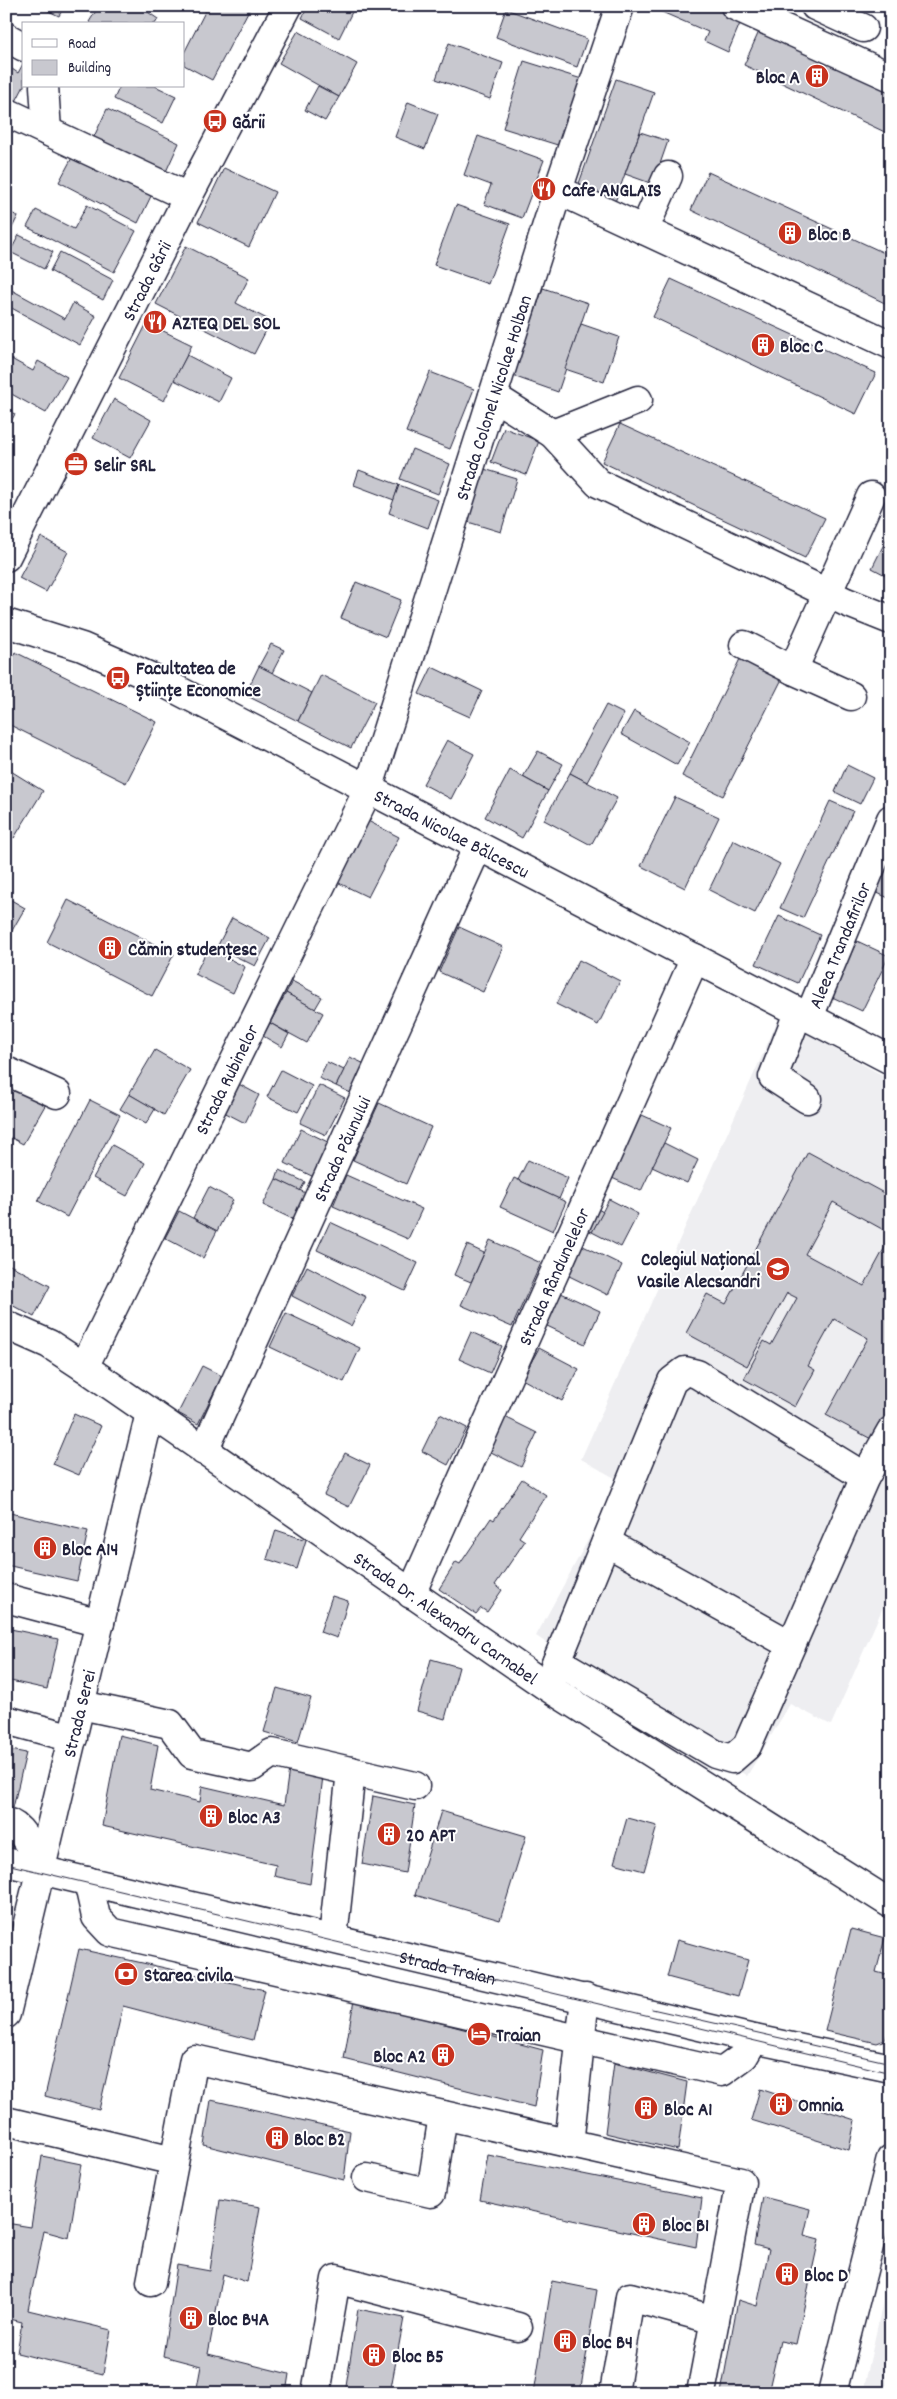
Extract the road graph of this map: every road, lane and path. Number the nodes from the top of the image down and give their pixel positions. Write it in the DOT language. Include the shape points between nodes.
graph roads {
  1 [pos="288,6"];
  2 [pos="620,6"];
  3 [pos="815,6"];
  4 [pos="747,9"];
  5 [pos="863,28"];
  6 [pos="6,37"];
  7 [pos="22,46"];
  8 [pos="891,77"];
  9 [pos="44,88"];
  10 [pos="6,112"];
  11 [pos="47,131"];
  12 [pos="668,176"];
  13 [pos="558,190"];
  14 [pos="188,197"];
  15 [pos="644,230"];
  16 [pos="891,345"];
  17 [pos="493,396"];
  18 [pos="638,400"];
  19 [pos="553,434"];
  20 [pos="871,496"];
  21 [pos="6,557"];
  22 [pos="837,597"];
  23 [pos="891,620"];
  24 [pos="6,623"];
  25 [pos="744,645"];
  26 [pos="792,670"];
  27 [pos="851,696"];
  28 [pos="368,790"];
  29 [pos="891,819"];
  30 [pos="478,846"];
  31 [pos="695,958"];
  32 [pos="804,1015"];
  33 [pos="891,1060"];
  34 [pos="6,1071"];
  35 [pos="58,1094"];
  36 [pos="807,1098"];
  37 [pos="6,1325"];
  38 [pos="84,1367"];
  39 [pos="150,1413"];
  40 [pos="891,1431"];
  41 [pos="204,1451"];
  42 [pos="865,1477"];
  43 [pos="606,1542"];
  44 [pos="411,1594"];
  45 [pos="6,1598"];
  46 [pos="100,1623"];
  47 [pos="791,1645"];
  48 [pos="557,1661"];
  49 [pos="546,1686"];
  50 [pos="81,1705"];
  51 [pos="6,1720"];
  52 [pos="73,1738"];
  53 [pos="351,1771"];
  54 [pos="415,1786"];
  55 [pos="6,1822"];
  56 [pos="6,1862"];
  57 [pos="42,1870"];
  58 [pos="88,1881"];
  59 [pos="891,1904"];
  60 [pos="333,1938"];
  61 [pos="585,1998"];
  62 [pos="6,2014"];
  63 [pos="754,2039"];
  64 [pos="582,2040"];
  65 [pos="891,2068"];
  66 [pos="443,2115"];
  67 [pos="6,2121"];
  68 [pos="569,2144"];
  69 [pos="891,2158"];
  70 [pos="174,2161"];
  71 [pos="367,2178"];
  72 [pos="151,2282"];
  73 [pos="715,2320"];
  74 [pos="518,2327"];
  75 [pos="316,2393"];
  76 [pos="614,2393"];
  77 [pos="701,2393"];
  78 [pos="832,2393"];
  1 -- 14 [label="street, Strada Gării"];
  2 -- 13 [label="street, Strada Colonel Nicolae Holban"];
  3 -- 5 [label="street"];
  4 -- 8 [label="street"];
  6 -- 7 [label="street"];
  9 -- 11 [label="street"];
  10 -- 11 [label="street"];
  11 -- 14 [label="street"];
  12 -- 15 [label="street"];
  13 -- 15 [label="street"];
  13 -- 17 [label="street, Strada Colonel Nicolae Holban"];
  14 -- 21 [label="street, Strada Gării"];
  15 -- 16 [label="street"];
  17 -- 19 [label="street"];
  17 -- 28 [label="street, Strada Colonel Nicolae Holban"];
  18 -- 19 [label="street"];
  19 -- 22 [label="street" via="598,483"];
  20 -- 22 [label="street"];
  22 -- 23 [label="street"];
  22 -- 26 [label="street"];
  24 -- 28 [label="street, Strada Nicolae Bălcescu" via="82,647 162,682"];
  25 -- 26 [label="street"];
  26 -- 27 [label="street"];
  28 -- 30 [label="street, Strada Nicolae Bălcescu"];
  28 -- 38 [label="street, Strada Rubinelor"];
  29 -- 32 [label="street, Aleea Trandafirilor"];
  30 -- 31 [label="street, Strada Nicolae Bălcescu"];
  30 -- 41 [label="street, Strada Păunului"];
  31 -- 32 [label="street, Strada Nicolae Bălcescu"];
  31 -- 44 [label="street, Strada Rândunelelor"];
  32 -- 33 [label="street, Strada Nicolae Bălcescu"];
  32 -- 36 [label="street, Aleea Trandafirilor" via="773,1077"];
  34 -- 35 [label="street"];
  37 -- 38 [label="street, Strada Dr. Alexandru Carnabel" via="49,1344"];
  38 -- 39 [label="street, Strada Dr. Alexandru Carnabel"];
  39 -- 41 [label="street, Strada Dr. Alexandru Carnabel"];
  39 -- 46 [label="street, Strada Serei"];
  40 -- 42 [label="street"];
  41 -- 44 [label="street, Strada Dr. Alexandru Carnabel"];
  42 -- 43 [label="street" via="697,1374 685,1371 672,1381"];
  42 -- 47 [label="street"];
  43 -- 47 [label="street"];
  43 -- 48 [label="street"];
  44 -- 49 [label="street, Strada Dr. Alexandru Carnabel"];
  45 -- 46 [label="street"];
  46 -- 50 [label="street, Strada Serei"];
  47 -- 48 [label="street" via="747,1746 732,1759 715,1754"];
  48 -- 49 [label="street"];
  49 -- 59 [label="street, Strada Dr. Alexandru Carnabel"];
  50 -- 52 [label="street, Strada Serei"];
  50 -- 53 [label="street" via="170,1724 192,1754 252,1767 272,1753"];
  51 -- 52 [label="street"];
  52 -- 57 [label="street, Strada Serei"];
  53 -- 54 [label="street"];
  53 -- 60 [label="street"];
  55 -- 57 [label="street" via="13,1823 25,1838"];
  56 -- 57 [label="street, Strada Traian"];
  57 -- 58 [label="street, Strada Traian"];
  57 -- 62 [label="street, Strada Serei"];
  58 -- 60 [label="street, Strada Traian"];
  58 -- 64 [label="street" via="96,1917 110,1932"];
  60 -- 61 [label="street, Strada Traian"];
  61 -- 63 [label="street, Strada Traian"];
  61 -- 64 [label="street"];
  63 -- 64 [label="street" via="744,2056 722,2072"];
  63 -- 65 [label="street, Strada Traian"];
  64 -- 68 [label="street"];
  66 -- 68 [label="street"];
  66 -- 70 [label="street" via="194,2059"];
  66 -- 71 [label="street" via="431,2193"];
  67 -- 70 [label="street"];
  68 -- 73 [label="street" via="741,2182"];
  69 -- 78 [label="street"];
  70 -- 72 [label="street"];
  73 -- 76 [label="street" via="630,2297"];
  73 -- 77 [label="street"];
  74 -- 75 [label="street" via="336,2279"];
}
